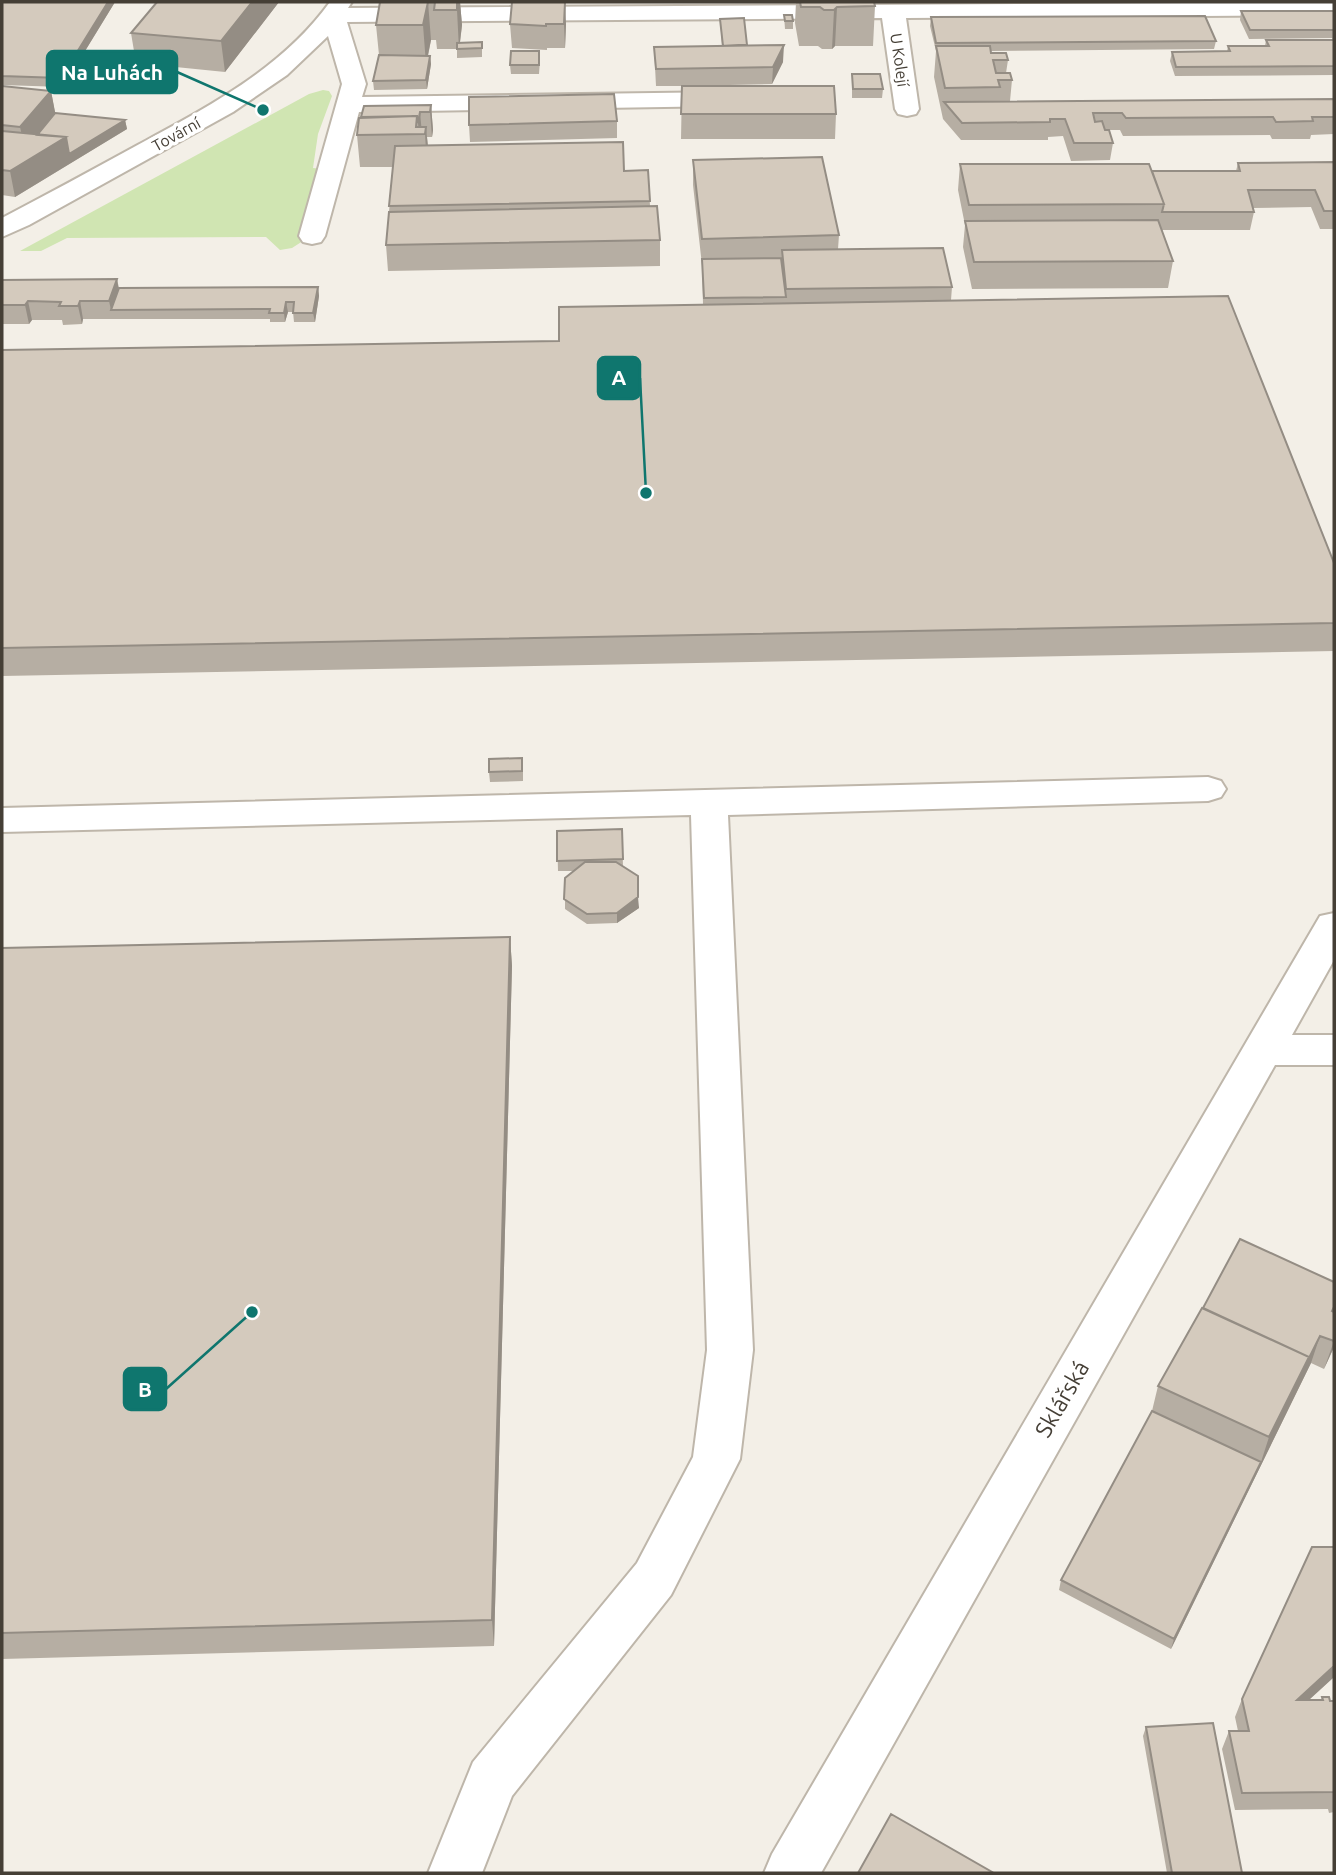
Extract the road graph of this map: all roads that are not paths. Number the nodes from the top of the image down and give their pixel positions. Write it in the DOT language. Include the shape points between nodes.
graph roads {
  1 [pos="337,8"];
  2 [pos="1334,8"];
  3 [pos="893,11"];
  4 [pos="727,99"];
  5 [pos="348,105"];
  6 [pos="907,109"];
  7 [pos="2,229"];
  8 [pos="312,236"];
  9 [pos="1208,789"];
  10 [pos="709,803"];
  11 [pos="2,820"];
  12 [pos="1334,926"];
  13 [pos="1262,1050"];
  14 [pos="1334,1050"];
  15 [pos="455,1873"];
  16 [pos="791,1873"];
  1 -- 3 [label="street"];
  1 -- 5 [label="street" via="354,84"];
  1 -- 7 [label="street, Tovární" via="287,62 233,101"];
  2 -- 3 [label="street"];
  3 -- 6 [label="street, U Kolejí"];
  4 -- 5 [label="street"];
  5 -- 8 [label="street"];
  9 -- 10 [label="street"];
  10 -- 11 [label="street"];
  10 -- 15 [label="street" via="730,1350 716,1459 654,1578 492,1780"];
  12 -- 13 [label="street, Sklářská"];
  13 -- 14 [label="street"];
  13 -- 16 [label="street, Sklářská"];
}
